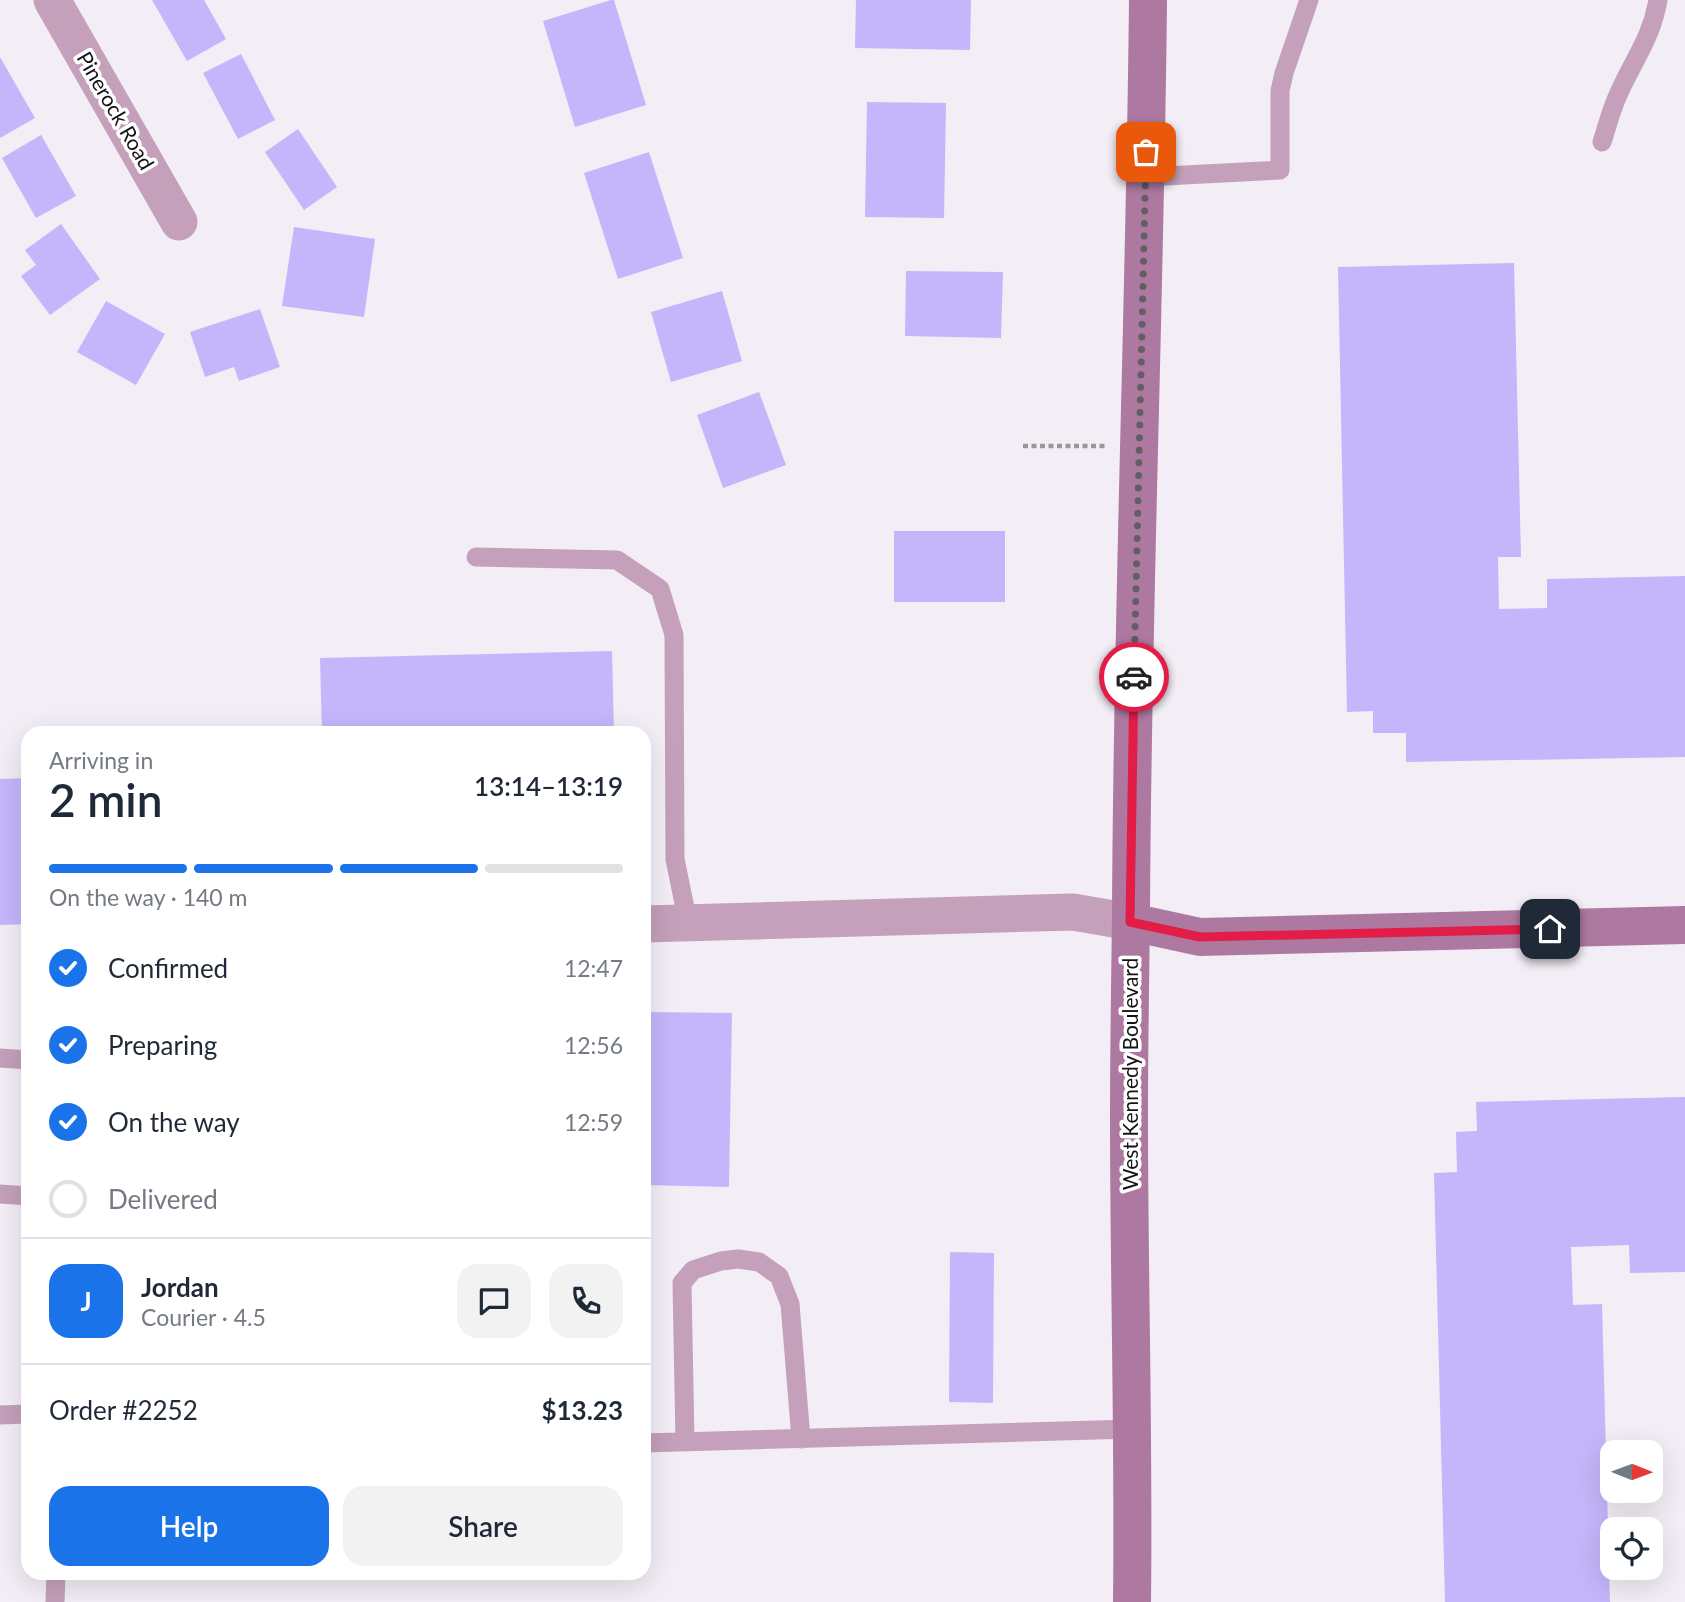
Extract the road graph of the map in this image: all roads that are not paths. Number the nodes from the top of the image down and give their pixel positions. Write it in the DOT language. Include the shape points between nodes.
graph roads {
  1 [pos="52,0"];
  2 [pos="1148,0"];
  3 [pos="1309,0"];
  4 [pos="1658,0"];
  5 [pos="1602,142"];
  6 [pos="1146,177"];
  7 [pos="179,222"];
  8 [pos="476,557"];
  9 [pos="1130,922"];
  10 [pos="688,923"];
  11 [pos="651,924"];
  12 [pos="1685,925"];
  13 [pos="0,1058"];
  14 [pos="21,1060"];
  15 [pos="0,1194"];
  16 [pos="21,1195"];
  17 [pos="0,1415"];
  18 [pos="21,1415"];
  19 [pos="1132,1429"];
  20 [pos="801,1439"];
  21 [pos="685,1442"];
  22 [pos="651,1443"];
  23 [pos="56,1580"];
  24 [pos="55,1602"];
  25 [pos="1132,1602"];
  1 -- 7 [label="street, Pinerock Road"];
  2 -- 6 [label="main road, West Kennedy Boulevard"];
  3 -- 6 [label="lane" via="1280,90 1280,170"];
  4 -- 5 [label="lane" via="1648,38 1618,96"];
  6 -- 9 [label="main road, West Kennedy Boulevard"];
  8 -- 10 [label="lane" via="617,560 660,589 674,635 675,859"];
  9 -- 10 [label="street" via="1073,912"];
  9 -- 12 [label="main road" via="1200,937"];
  9 -- 19 [label="main road, West Kennedy Boulevard"];
  10 -- 11 [label="street"];
  13 -- 14 [label="lane"];
  15 -- 16 [label="lane"];
  17 -- 18 [label="lane"];
  19 -- 20 [label="lane"];
  19 -- 25 [label="main road, West Kennedy Boulevard"];
  20 -- 21 [label="lane"];
  20 -- 21 [label="lane" via="790,1304 779,1276 759,1262 738,1258 693,1270 682,1283"];
  21 -- 22 [label="lane"];
  23 -- 24 [label="lane"];
}
